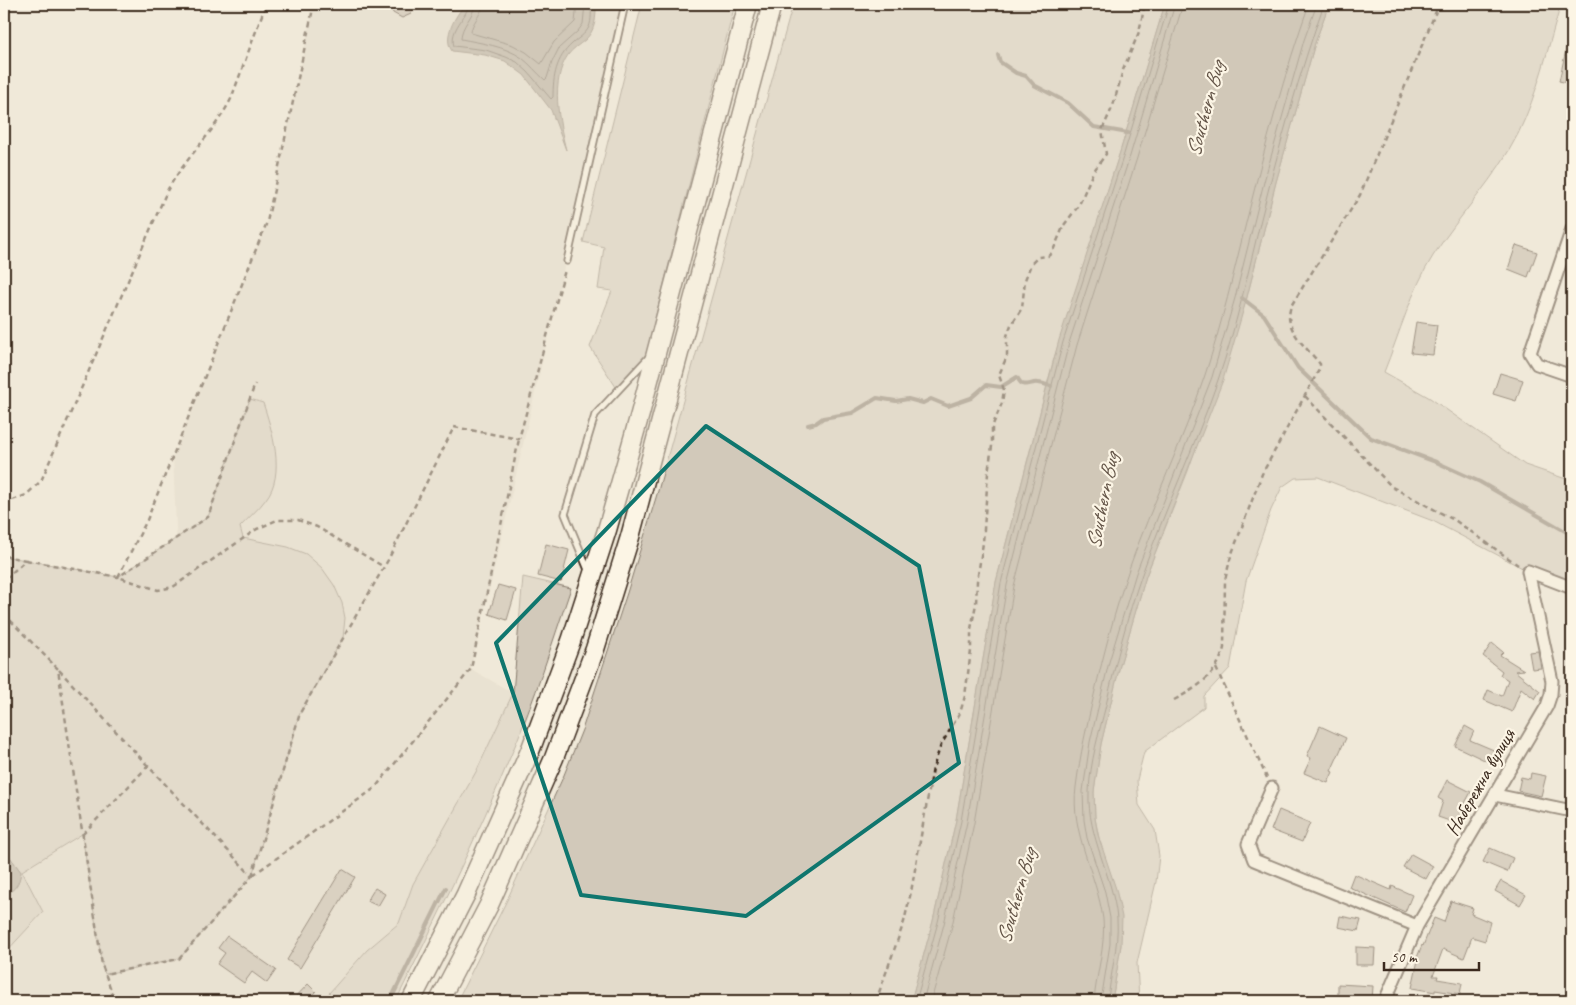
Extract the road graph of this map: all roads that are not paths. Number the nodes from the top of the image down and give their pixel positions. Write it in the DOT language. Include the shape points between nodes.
graph roads {
  1 [pos="625,4"];
  2 [pos="748,4"];
  3 [pos="772,4"];
  4 [pos="1572,229"];
  5 [pos="567,261"];
  6 [pos="657,348"];
  7 [pos="1572,376"];
  8 [pos="606,530"];
  9 [pos="630,537"];
  10 [pos="591,578"];
  11 [pos="1572,588"];
  12 [pos="1272,788"];
  13 [pos="1495,795"];
  14 [pos="1572,810"];
  15 [pos="1417,926"];
  16 [pos="411,1001"];
  17 [pos="439,1001"];
  18 [pos="1385,1001"];
  1 -- 5 [label="lane"];
  2 -- 6 [label="highway"];
  3 -- 9 [label="highway"];
  4 -- 7 [label="street" via="1530,353 1537,364"];
  6 -- 8 [label="highway"];
  6 -- 10 [label="lane" via="595,415 565,514"];
  8 -- 9 [label="highway"];
  8 -- 10 [label="highway"];
  9 -- 17 [label="highway" via="595,649 554,758 489,905"];
  10 -- 16 [label="highway" via="530,750 466,894"];
  11 -- 13 [label="street, Набережна вулиця" via="1528,571 1552,681 1551,694"];
  12 -- 15 [label="street" via="1248,844 1254,860"];
  13 -- 14 [label="street"];
  13 -- 15 [label="street, Набережна вулиця"];
  15 -- 18 [label="street, Набережна вулиця"];
}
